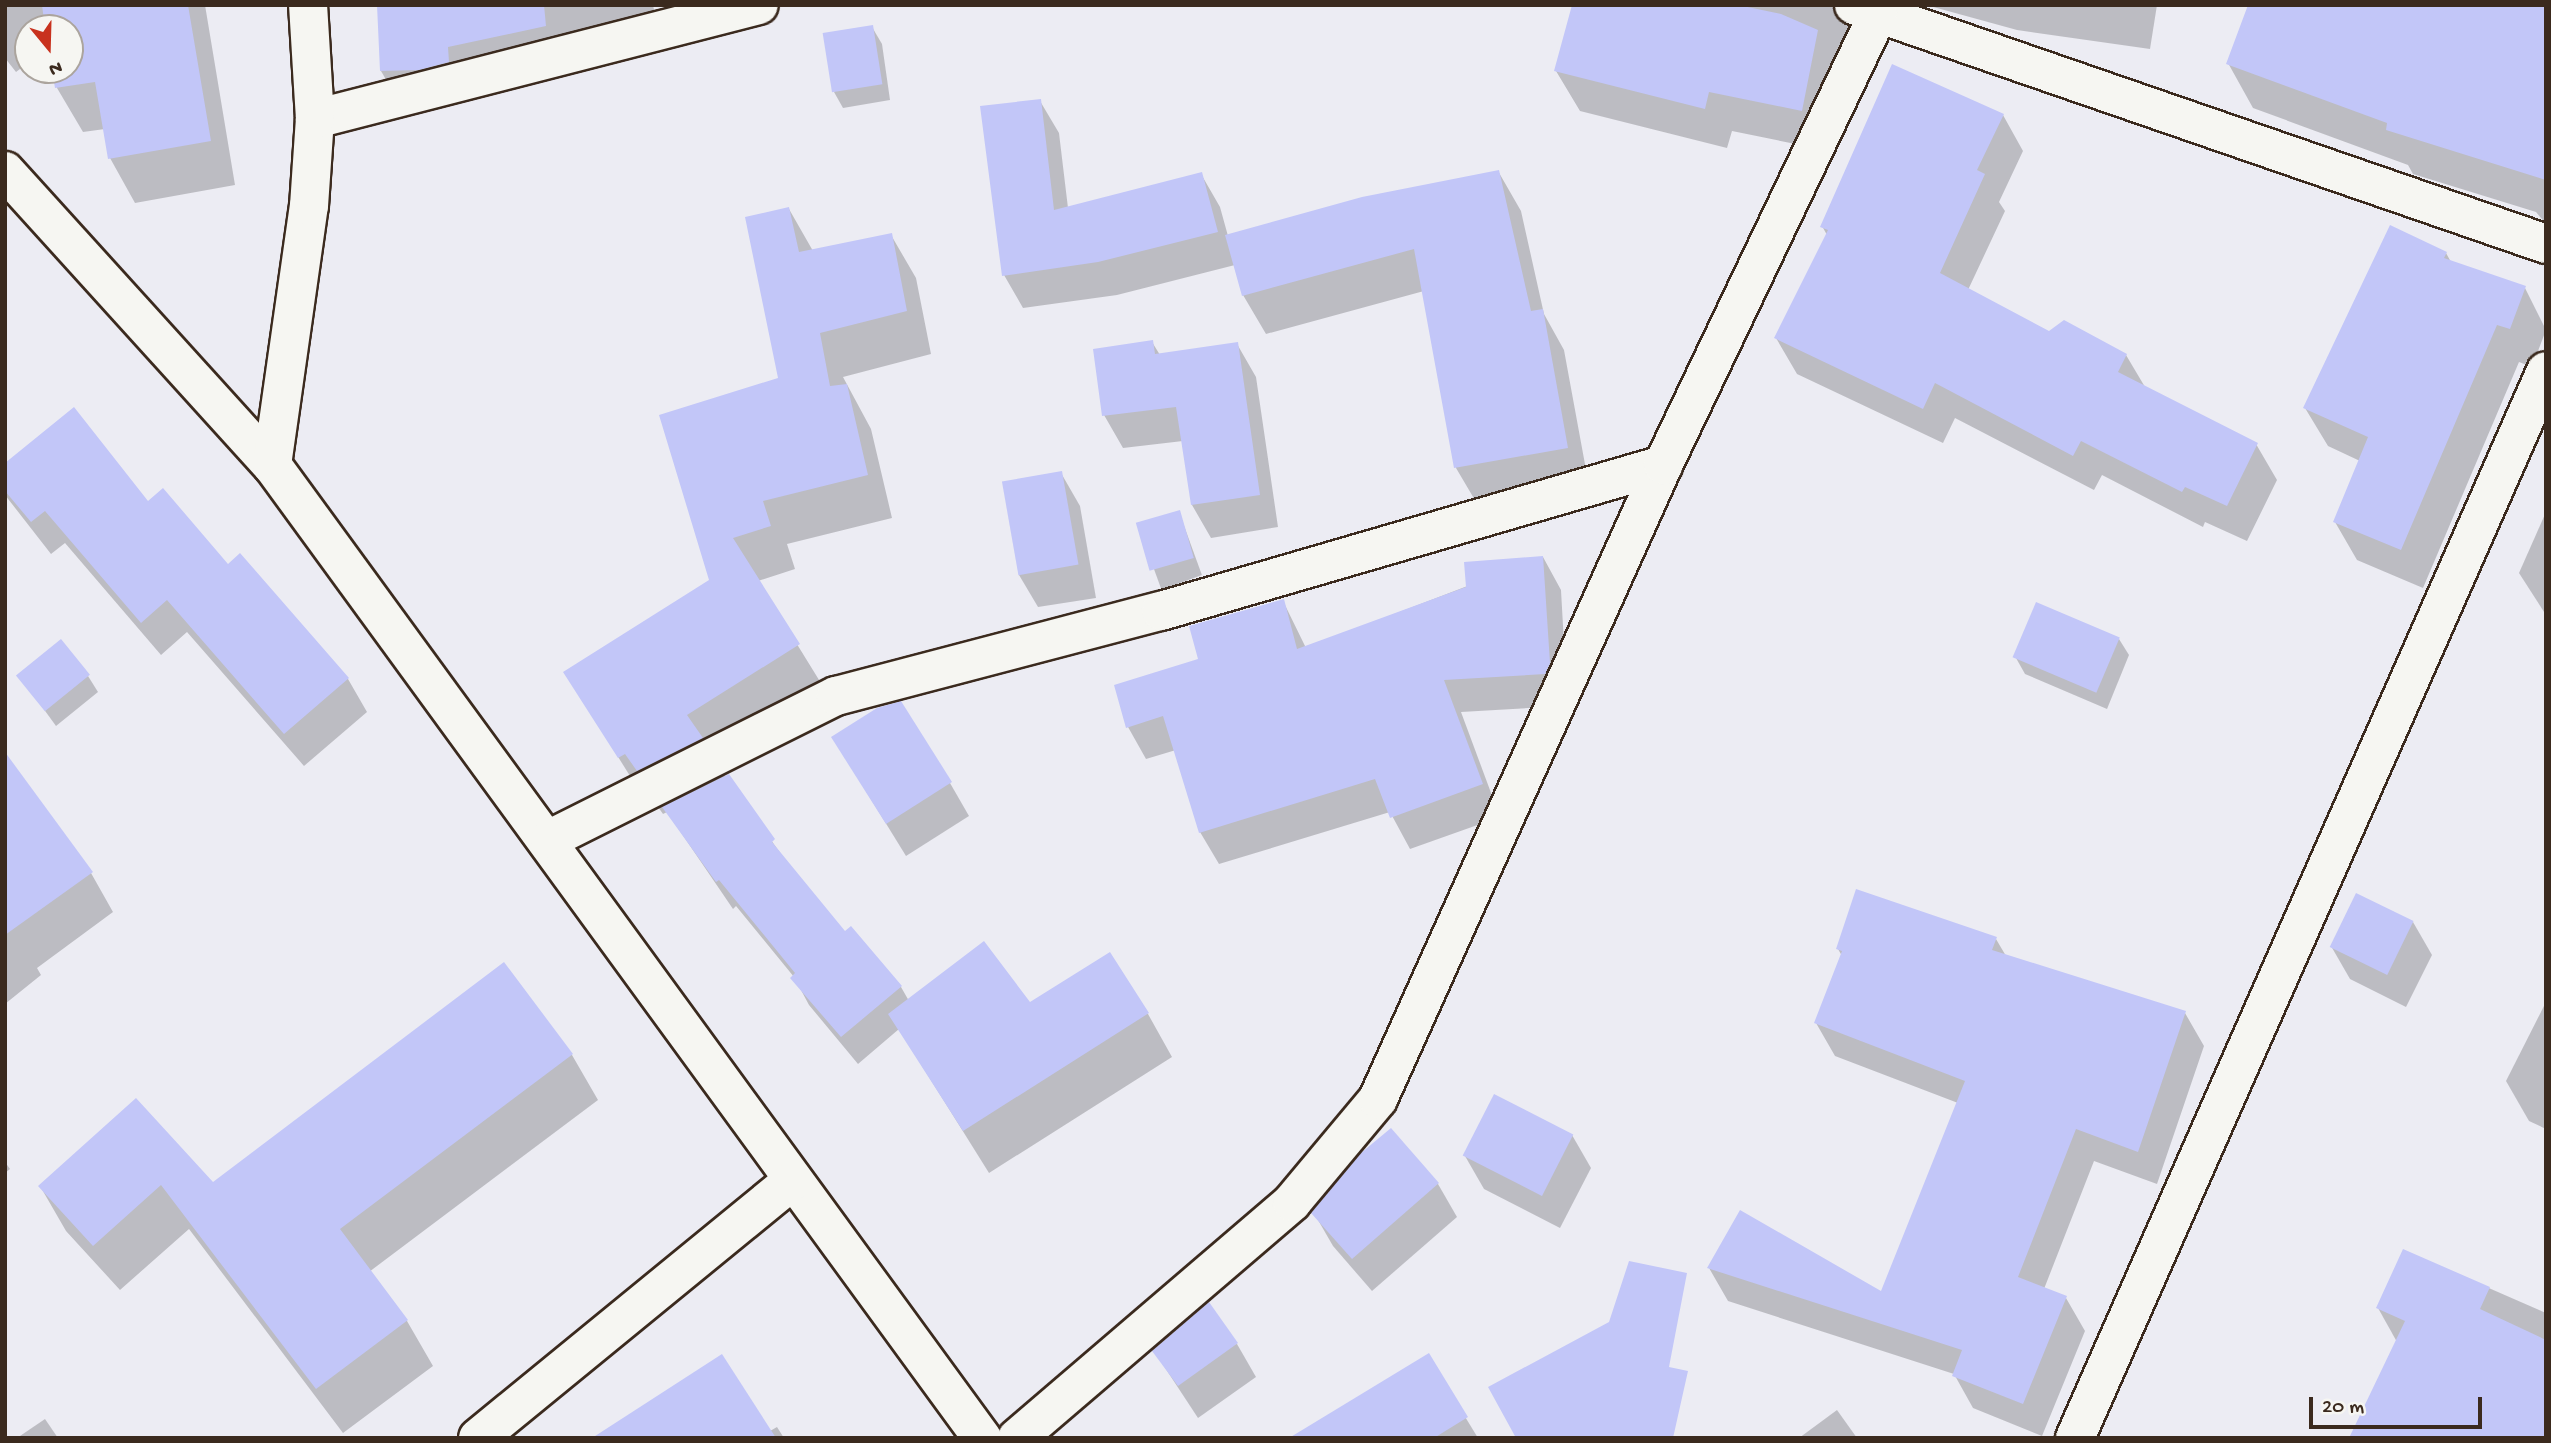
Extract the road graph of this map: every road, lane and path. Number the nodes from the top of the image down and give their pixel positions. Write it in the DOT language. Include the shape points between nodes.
graph roads {
  1 [pos="308,5"];
  2 [pos="759,5"];
  3 [pos="1866,10"];
  4 [pos="315,119"];
  5 [pos="5,171"];
  6 [pos="2546,244"];
  7 [pos="2546,371"];
  8 [pos="1664,464"];
  9 [pos="272,465"];
  10 [pos="550,839"];
  11 [pos="793,1180"];
  12 [pos="478,1438"];
  13 [pos="982,1438"];
  14 [pos="1017,1438"];
  15 [pos="2075,1438"];
  1 -- 4 [label="street"];
  2 -- 4 [label="street"];
  3 -- 6 [label="street"];
  3 -- 8 [label="street"];
  4 -- 9 [label="street" via="309,206"];
  5 -- 9 [label="street"];
  7 -- 15 [label="street"];
  8 -- 10 [label="street" via="1161,611 836,696"];
  8 -- 14 [label="street" via="1378,1100 1292,1202"];
  9 -- 10 [label="street"];
  10 -- 11 [label="street"];
  11 -- 12 [label="street"];
  11 -- 13 [label="street"];
}
